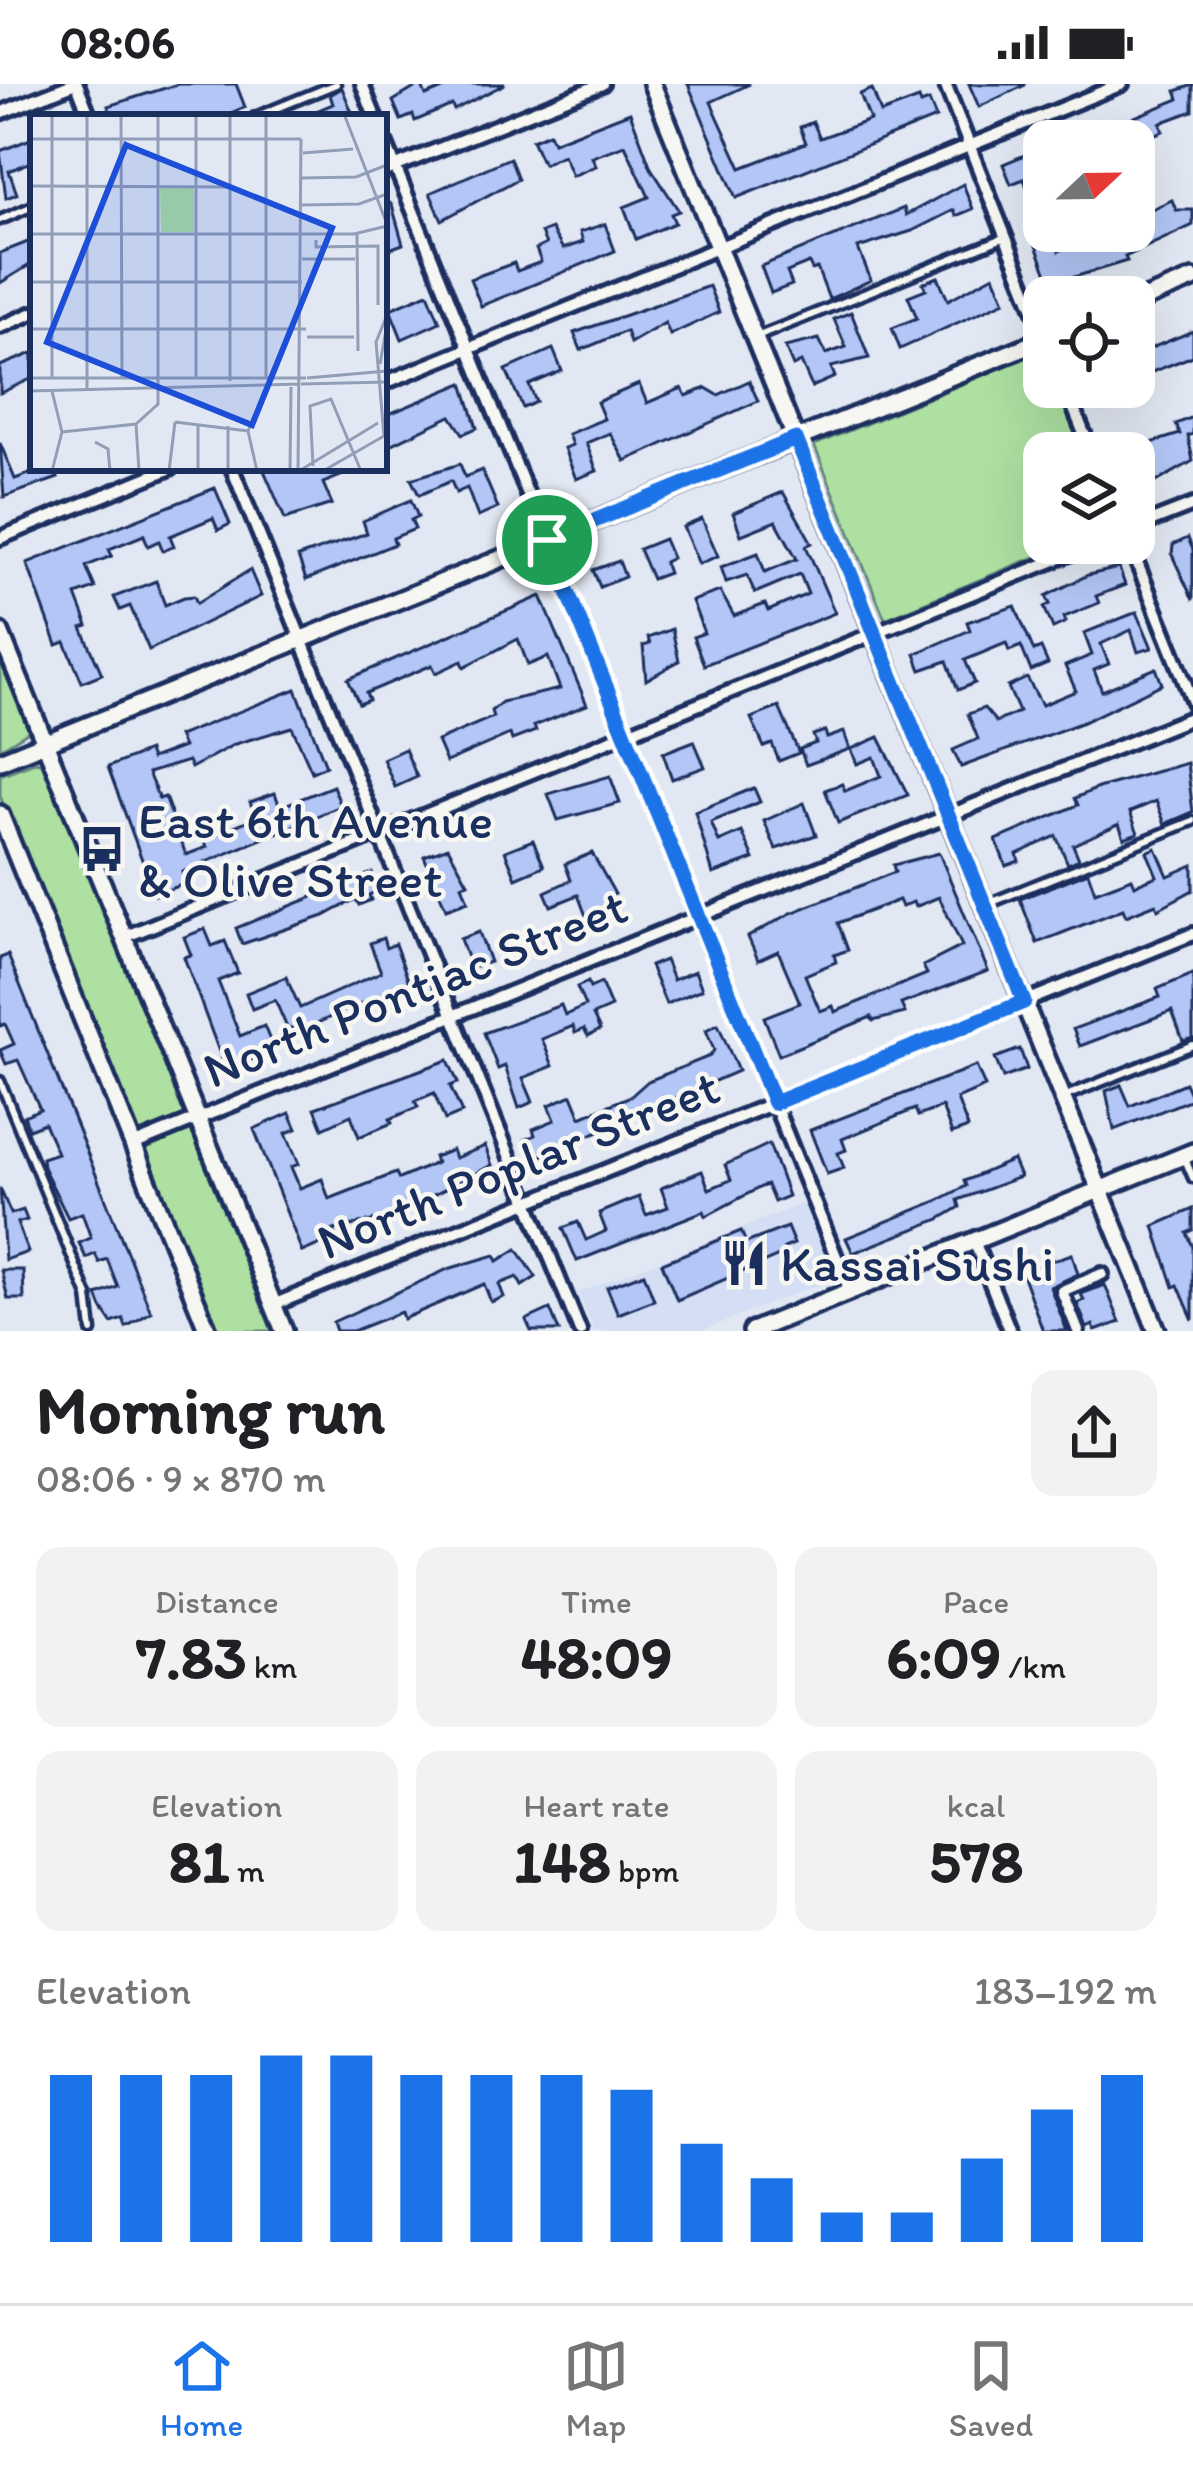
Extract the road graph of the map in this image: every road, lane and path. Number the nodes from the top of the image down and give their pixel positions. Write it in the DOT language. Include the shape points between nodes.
graph roads {
  1 [pos="75,84"];
  2 [pos="336,84"];
  3 [pos="362,84"];
  4 [pos="602,84"];
  5 [pos="652,84"];
  6 [pos="945,84"];
  7 [pos="1121,84"];
  8 [pos="0,113"];
  9 [pos="89,114"];
  10 [pos="262,114"];
  11 [pos="374,114"];
  12 [pos="970,145"];
  13 [pos="390,169"];
  14 [pos="30,207"];
  15 [pos="0,220"];
  16 [pos="1006,236"];
  17 [pos="719,248"];
  18 [pos="1193,279"];
  19 [pos="1023,281"];
  20 [pos="1155,294"];
  21 [pos="30,315"];
  22 [pos="0,327"];
  23 [pos="755,338"];
  24 [pos="1023,345"];
  25 [pos="469,349"];
  26 [pos="387,382"];
  27 [pos="796,439"];
  28 [pos="164,471"];
  29 [pos="233,471"];
  30 [pos="1193,505"];
  31 [pos="1155,520"];
  32 [pos="0,538"];
  33 [pos="547,540"];
  34 [pos="1046,564"];
  35 [pos="1137,564"];
  36 [pos="0,632"];
  37 [pos="875,634"];
  38 [pos="301,640"];
  39 [pos="1193,702"];
  40 [pos="1193,717"];
  41 [pos="626,735"];
  42 [pos="45,743"];
  43 [pos="0,761"];
  44 [pos="0,814"];
  45 [pos="948,814"];
  46 [pos="1193,821"];
  47 [pos="379,833"];
  48 [pos="985,905"];
  49 [pos="698,915"];
  50 [pos="1193,934"];
  51 [pos="124,937"];
  52 [pos="1024,1002"];
  53 [pos="452,1015"];
  54 [pos="1193,1045"];
  55 [pos="0,1081"];
  56 [pos="1063,1097"];
  57 [pos="774,1103"];
  58 [pos="198,1119"];
  59 [pos="135,1144"];
  60 [pos="1188,1154"];
  61 [pos="1193,1178"];
  62 [pos="1101,1189"];
  63 [pos="528,1203"];
  64 [pos="974,1241"];
  65 [pos="1102,1274"];
  66 [pos="850,1291"];
  67 [pos="273,1305"];
  68 [pos="92,1331"];
  69 [pos="208,1331"];
  70 [pos="284,1331"];
  71 [pos="580,1331"];
  72 [pos="752,1331"];
  73 [pos="1010,1331"];
  74 [pos="1078,1331"];
  75 [pos="1157,1331"];
  1 -- 8 [label="street"];
  1 -- 9 [label="street"];
  2 -- 10 [label="lane"];
  3 -- 11 [label="street"];
  4 -- 13 [label="street"];
  5 -- 17 [label="street"];
  6 -- 12 [label="street"];
  7 -- 12 [label="street"];
  12 -- 16 [label="street"];
  12 -- 17 [label="street"];
  13 -- 25 [label="street"];
  14 -- 15 [label="lane"];
  16 -- 19 [label="street"];
  16 -- 23 [label="lane"];
  17 -- 23 [label="street"];
  17 -- 25 [label="street"];
  18 -- 20 [label="street"];
  21 -- 22 [label="street"];
  23 -- 27 [label="street"];
  24 -- 27 [label="street"];
  25 -- 26 [label="street"];
  25 -- 33 [label="street"];
  27 -- 33 [label="street"];
  27 -- 37 [label="street"];
  28 -- 32 [label="street"];
  29 -- 38 [label="street"];
  30 -- 31 [label="street"];
  33 -- 38 [label="street"];
  33 -- 41 [label="street"];
  34 -- 37 [label="street"];
  35 -- 39 [label="street"];
  36 -- 42 [label="street"];
  37 -- 41 [label="street"];
  37 -- 45 [label="street"];
  38 -- 42 [label="street"];
  38 -- 47 [label="street"];
  40 -- 45 [label="street, North Pontiac Street"];
  41 -- 47 [label="street"];
  41 -- 49 [label="street"];
  42 -- 43 [label="street"];
  42 -- 51 [label="street"];
  44 -- 59 [label="street"];
  45 -- 48 [label="street"];
  45 -- 49 [label="street, North Pontiac Street"];
  46 -- 48 [label="lane"];
  47 -- 51 [label="street"];
  47 -- 53 [label="street"];
  48 -- 52 [label="street"];
  49 -- 53 [label="street, North Pontiac Street"];
  49 -- 57 [label="street"];
  50 -- 52 [label="street, North Poplar Street"];
  51 -- 58 [label="street"];
  52 -- 56 [label="street"];
  52 -- 57 [label="street, North Poplar Street"];
  53 -- 58 [label="street, North Pontiac Street"];
  53 -- 63 [label="street"];
  54 -- 56 [label="lane"];
  55 -- 68 [label="lane" via="88,1296"];
  56 -- 62 [label="street"];
  57 -- 63 [label="street, North Poplar Street"];
  57 -- 66 [label="street"];
  58 -- 59 [label="street, North Pontiac Street"];
  58 -- 67 [label="street"];
  59 -- 69 [label="street"];
  60 -- 61 [label="lane"];
  60 -- 62 [label="street"];
  62 -- 64 [label="street"];
  62 -- 75 [label="street"];
  63 -- 67 [label="street, North Poplar Street"];
  63 -- 71 [label="street"];
  64 -- 66 [label="street"];
  64 -- 73 [label="street"];
  65 -- 74 [label="street" via="1062,1291"];
  66 -- 72 [label="street"];
  67 -- 70 [label="street"];
}
